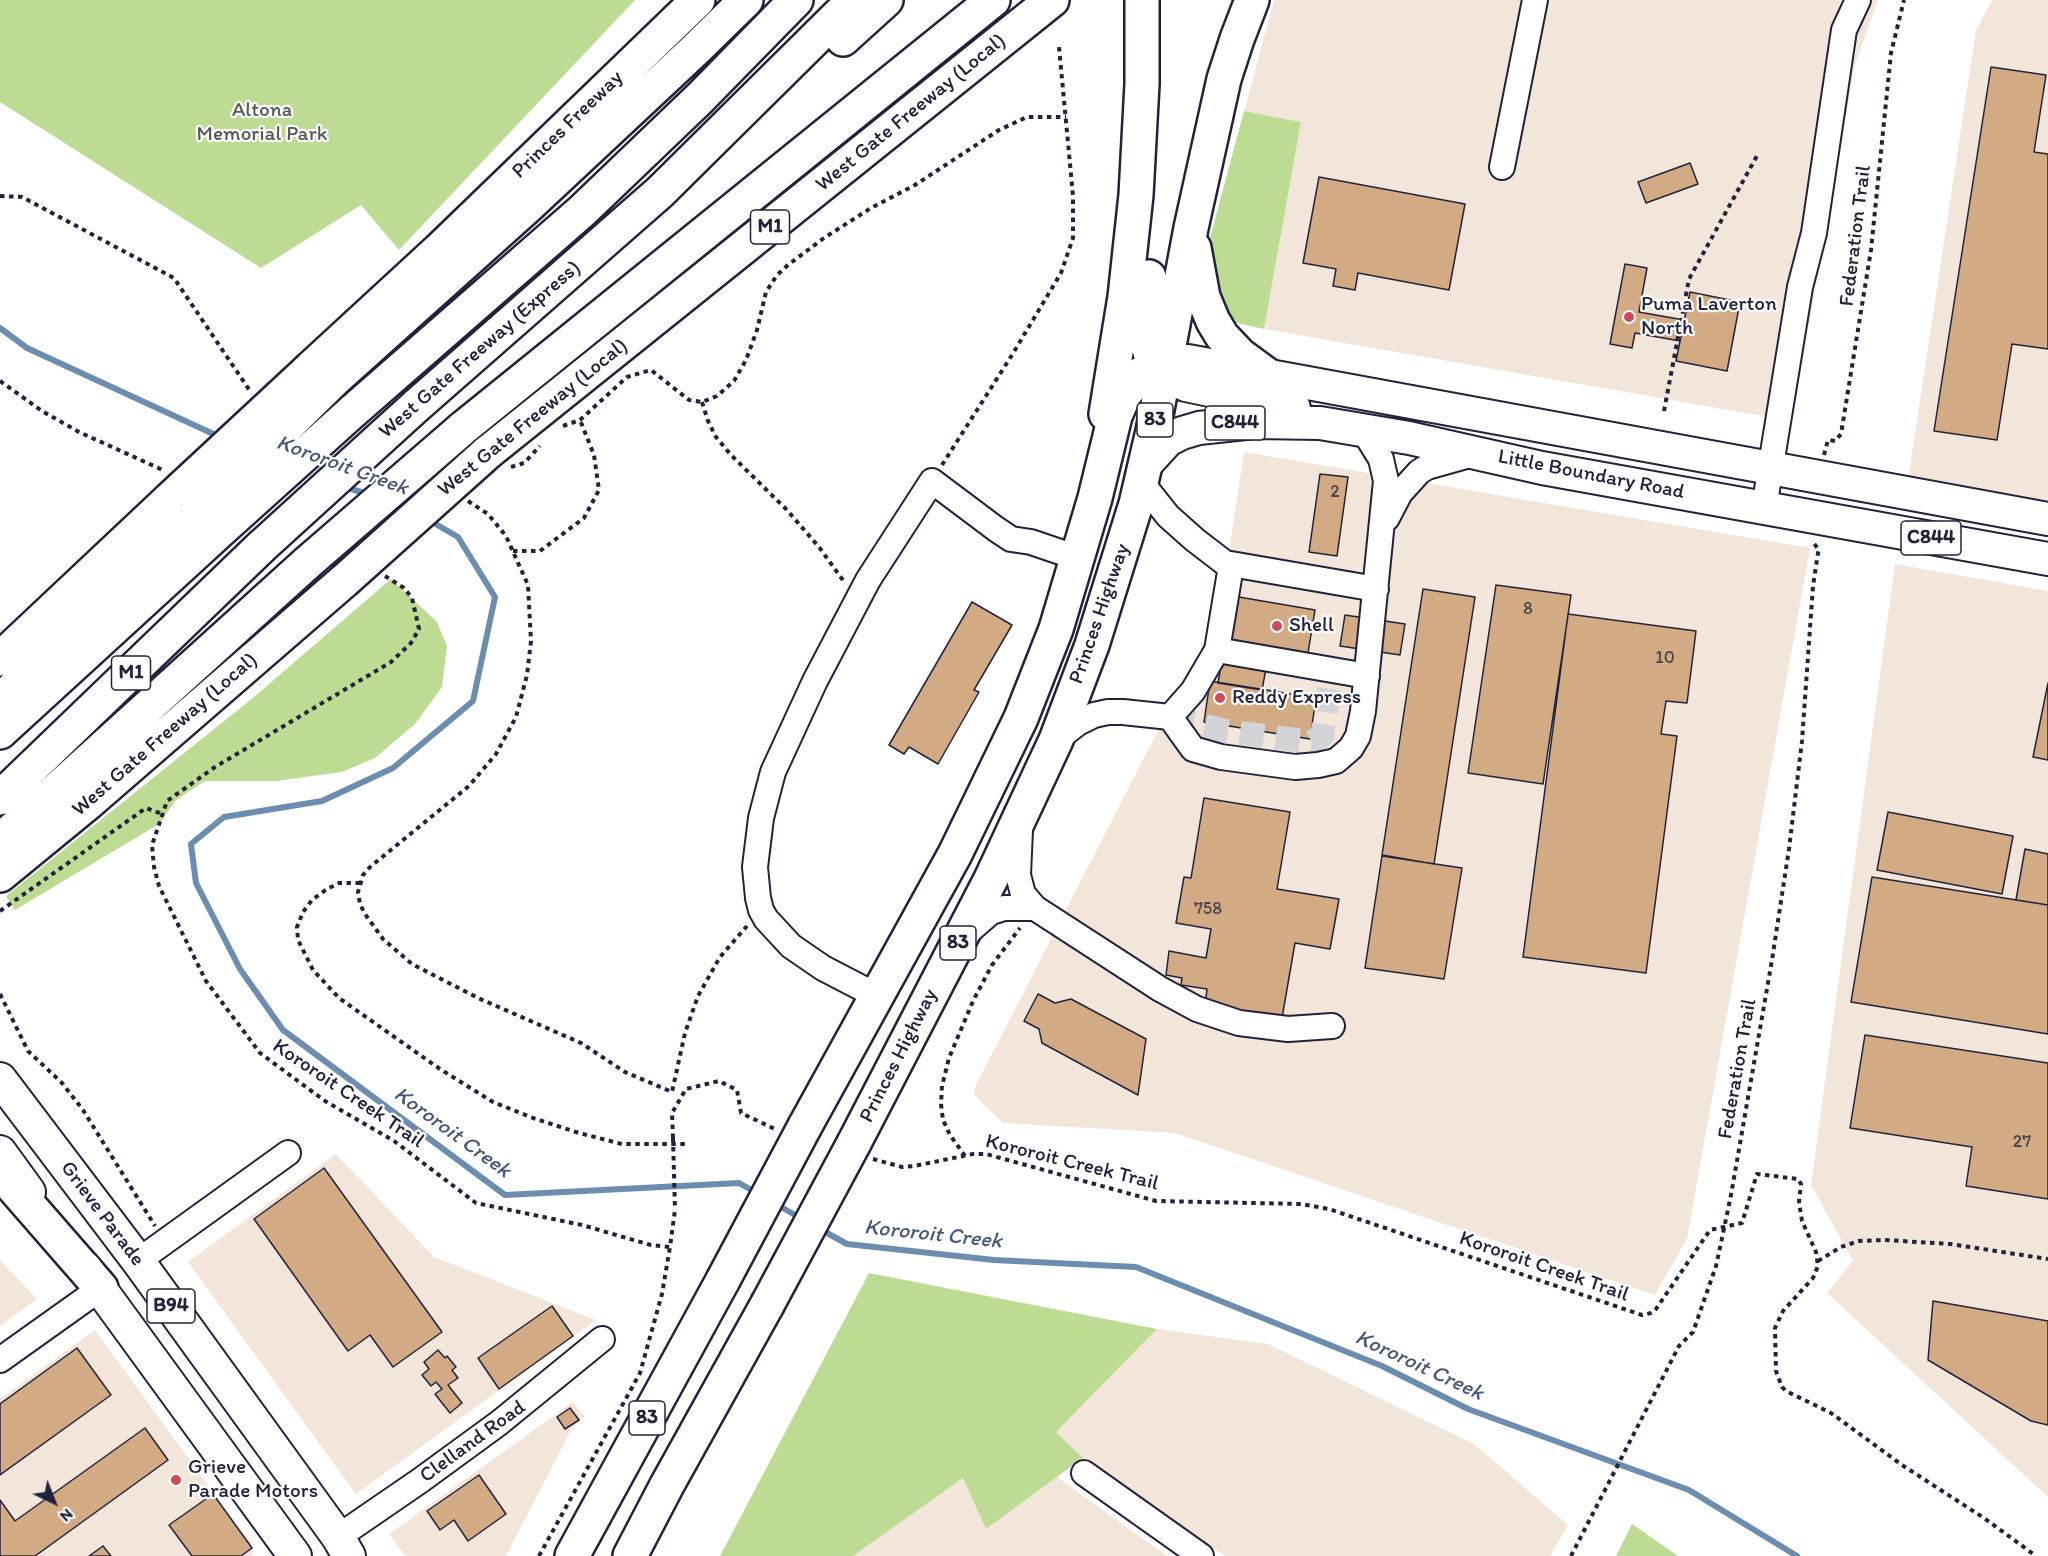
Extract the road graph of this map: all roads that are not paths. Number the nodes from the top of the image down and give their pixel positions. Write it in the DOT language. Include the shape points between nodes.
graph roads {
  1 [pos="698,0"];
  2 [pos="729,0"];
  3 [pos="746,0"];
  4 [pos="796,0"];
  5 [pos="854,0"];
  6 [pos="885,0"];
  7 [pos="993,0"];
  8 [pos="1052,0"];
  9 [pos="1142,0"];
  10 [pos="1252,0"];
  11 [pos="1535,0"];
  12 [pos="1858,0"];
  13 [pos="1142,84"];
  14 [pos="1502,167"];
  15 [pos="660,192"];
  16 [pos="1191,228"];
  17 [pos="439,250"];
  18 [pos="1162,367"];
  19 [pos="323,374"];
  20 [pos="1270,377"];
  21 [pos="1352,428"];
  22 [pos="1479,452"];
  23 [pos="1771,468"];
  24 [pos="1143,474"];
  25 [pos="1098,485"];
  26 [pos="1764,508"];
  27 [pos="194,516"];
  28 [pos="2048,519"];
  29 [pos="1382,530"];
  30 [pos="1078,558"];
  31 [pos="2048,560"];
  32 [pos="1231,566"];
  33 [pos="1376,589"];
  34 [pos="1101,619"];
  35 [pos="1056,629"];
  36 [pos="1217,650"];
  37 [pos="0,659"];
  38 [pos="1367,676"];
  39 [pos="0,700"];
  40 [pos="1170,717"];
  41 [pos="0,732"];
  42 [pos="1056,740"];
  43 [pos="0,798"];
  44 [pos="1021,816"];
  45 [pos="0,841"];
  46 [pos="0,875"];
  47 [pos="1035,908"];
  48 [pos="959,940"];
  49 [pos="877,996"];
  50 [pos="1332,1026"];
  51 [pos="0,1079"];
  52 [pos="0,1152"];
  53 [pos="288,1153"];
  54 [pos="0,1172"];
  55 [pos="138,1261"];
  56 [pos="100,1288"];
  57 [pos="602,1339"];
  58 [pos="0,1360"];
  59 [pos="1084,1473"];
  60 [pos="347,1550"];
  61 [pos="295,1556"];
  62 [pos="311,1556"];
  63 [pos="572,1556"];
  64 [pos="630,1556"];
  65 [pos="1201,1556"];
  1 -- 17 [label="highway, Princes Freeway / M1"];
  2 -- 17 [label="highway"];
  3 -- 19 [label="highway" via="529,205"];
  4 -- 27 [label="highway, West Gate Freeway (Express) / M1, bridge" via="582,211 353,411"];
  5 -- 15 [label="highway, West Gate Freeway (Express) / M1"];
  6 -- 15 [label="highway" via="775,101"];
  7 -- 45 [label="highway, bridge" via="463,428 307,563"];
  8 -- 46 [label="highway, West Gate Freeway (Local) / M1, bridge" via="344,581"];
  9 -- 13 [label="highway"];
  10 -- 16 [label="highway, Princes Highway" via="1224,79"];
  11 -- 14 [label="street"];
  12 -- 23 [label="street" via="1844,30 1814,233 1800,287"];
  13 -- 18 [label="highway" via="1156,144 1144,330 1149,350"];
  13 -- 25 [label="highway" via="1134,216"];
  15 -- 43 [label="highway, West Gate Freeway (Express) / M1, bridge" via="261,547"];
  16 -- 18 [label="highway, Princes Highway"];
  16 -- 20 [label="highway" via="1200,286 1213,321 1240,355"];
  17 -- 19 [label="highway, M1"];
  18 -- 20 [label="main road, Little Boundary Road / C844" via="1180,360"];
  18 -- 21 [label="main road, C844" via="1186,385 1287,407"];
  18 -- 24 [label="highway, Princes Highway / 83"];
  18 -- 25 [label="highway" via="1138,376 1125,393 1115,416"];
  19 -- 27 [label="highway, M1, bridge"];
  20 -- 23 [label="main road, Little Boundary Road / C844"];
  21 -- 22 [label="main road, Little Boundary Road / C844"];
  21 -- 24 [label="main road, Little Boundary Road / C844" via="1306,422 1208,426 1175,436 1159,448"];
  21 -- 29 [label="street" via="1381,459 1385,474"];
  22 -- 26 [label="main road, Little Boundary Road / C844" via="1542,468"];
  22 -- 29 [label="street" via="1416,474 1395,500"];
  23 -- 26 [label="street"];
  23 -- 28 [label="main road, Little Boundary Road / C844"];
  24 -- 32 [label="street" via="1160,508"];
  24 -- 34 [label="highway, Princes Highway / 83"];
  25 -- 30 [label="highway, Princes Highway / 83"];
  26 -- 31 [label="main road, Little Boundary Road / C844"];
  27 -- 37 [label="highway, M1"];
  27 -- 39 [label="highway"];
  27 -- 41 [label="highway, West Gate Freeway (Express) / M1"];
  29 -- 33 [label="street"];
  30 -- 35 [label="highway, Princes Highway / 83"];
  30 -- 49 [label="street" via="1011,538 932,481 868,580 814,681 773,772 761,818 755,867 758,898 766,919 791,946"];
  32 -- 33 [label="street"];
  32 -- 36 [label="street"];
  33 -- 38 [label="street"];
  34 -- 35 [label="highway" via="1081,610"];
  34 -- 42 [label="highway, Princes Highway / 83"];
  35 -- 49 [label="highway, Princes Highway / 83" via="1010,743"];
  36 -- 38 [label="street"];
  36 -- 40 [label="street" via="1193,690"];
  38 -- 40 [label="street" via="1358,736 1336,761 1318,765 1295,767 1221,757 1193,748"];
  40 -- 42 [label="street" via="1101,713 1078,723"];
  42 -- 44 [label="highway, Princes Highway / 83"];
  44 -- 47 [label="street" via="1018,875 1023,894"];
  44 -- 48 [label="highway, Princes Highway / 83"];
  47 -- 48 [label="street" via="991,912"];
  47 -- 50 [label="street" via="1197,1009 1239,1023 1288,1029"];
  48 -- 64 [label="highway, Princes Highway / 83, bridge" via="854,1143"];
  49 -- 63 [label="highway, Princes Highway / 83, bridge"];
  51 -- 55 [label="main road, Grieve Parade / B94"];
  52 -- 56 [label="main road, B94"];
  53 -- 55 [label="street"];
  54 -- 56 [label="highway"];
  55 -- 56 [label="main road"];
  55 -- 60 [label="main road, Grieve Parade / B94"];
  56 -- 58 [label="street"];
  56 -- 61 [label="main road, B94"];
  57 -- 60 [label="street, Clelland Road" via="421,1480"];
  59 -- 65 [label="street"];
  60 -- 62 [label="main road"];
}
